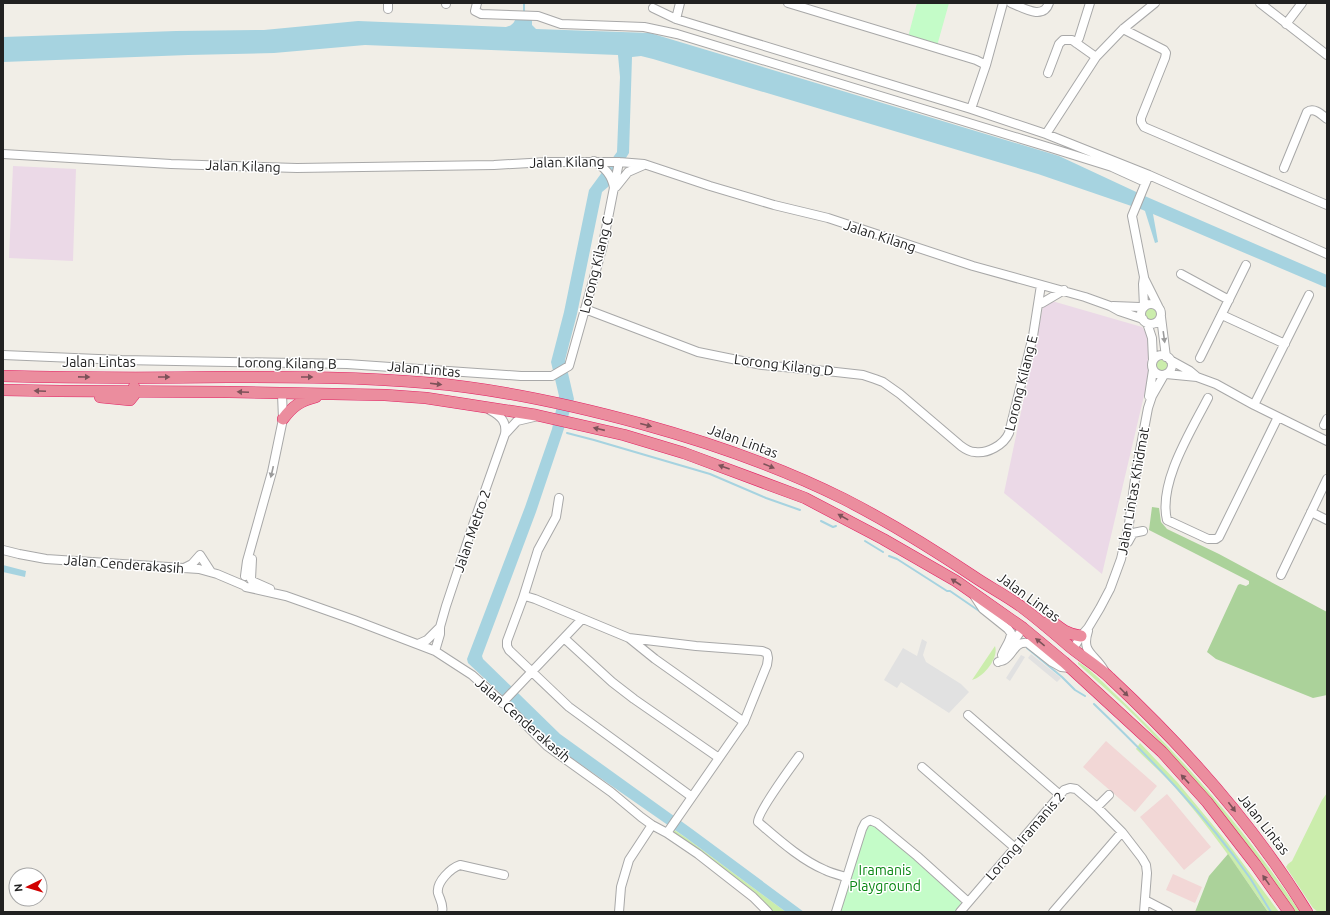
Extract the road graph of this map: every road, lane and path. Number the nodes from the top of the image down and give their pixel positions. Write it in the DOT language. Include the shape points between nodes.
graph roads {
  1 [pos="477,3"];
  2 [pos="680,3"];
  3 [pos="788,3"];
  4 [pos="1003,3"];
  5 [pos="1011,3"];
  6 [pos="1049,3"];
  7 [pos="1090,3"];
  8 [pos="1155,3"];
  9 [pos="1260,3"];
  10 [pos="1302,3"];
  11 [pos="653,8"];
  12 [pos="676,19"];
  13 [pos="1286,24"];
  14 [pos="1123,29"];
  15 [pos="1076,43"];
  16 [pos="1327,55"];
  17 [pos="1096,57"];
  18 [pos="986,65"];
  19 [pos="1048,73"];
  20 [pos="971,109"];
  21 [pos="1327,119"];
  22 [pos="1046,134"];
  23 [pos="3,154"];
  24 [pos="594,161"];
  25 [pos="620,162"];
  26 [pos="644,164"];
  27 [pos="1284,168"];
  28 [pos="1147,179"];
  29 [pos="614,188"];
  30 [pos="1327,205"];
  31 [pos="1327,254"];
  32 [pos="1246,265"];
  33 [pos="1181,274"];
  34 [pos="1144,277"];
  35 [pos="1028,281"];
  36 [pos="1044,286"];
  37 [pos="1064,290"];
  38 [pos="1309,295"];
  39 [pos="1229,300"];
  40 [pos="1040,305"];
  41 [pos="1110,306"];
  42 [pos="1158,306"];
  43 [pos="1143,308"];
  44 [pos="585,309"];
  45 [pos="1222,316"];
  46 [pos="1161,317"];
  47 [pos="1145,321"];
  48 [pos="1285,344"];
  49 [pos="3,355"];
  50 [pos="1168,358"];
  51 [pos="1200,358"];
  52 [pos="1153,360"];
  53 [pos="569,366"];
  54 [pos="1153,370"];
  55 [pos="1165,374"];
  56 [pos="3,376"];
  57 [pos="124,377"];
  58 [pos="268,377"];
  59 [pos="1197,377"];
  60 [pos="349,378"];
  61 [pos="3,390"];
  62 [pos="135,392"];
  63 [pos="282,394"];
  64 [pos="326,395"];
  65 [pos="385,395"];
  66 [pos="1208,398"];
  67 [pos="1254,405"];
  68 [pos="484,406"];
  69 [pos="1148,408"];
  70 [pos="1278,417"];
  71 [pos="553,418"];
  72 [pos="284,419"];
  73 [pos="505,434"];
  74 [pos="1327,441"];
  75 [pos="965,449"];
  76 [pos="1327,479"];
  77 [pos="559,498"];
  78 [pos="1312,512"];
  79 [pos="1327,520"];
  80 [pos="1143,531"];
  81 [pos="914,539"];
  82 [pos="3,550"];
  83 [pos="1121,559"];
  84 [pos="184,568"];
  85 [pos="214,573"];
  86 [pos="1281,575"];
  87 [pos="247,581"];
  88 [pos="972,593"];
  89 [pos="523,598"];
  90 [pos="1021,606"];
  91 [pos="582,619"];
  92 [pos="440,627"];
  93 [pos="1023,628"];
  94 [pos="1085,632"];
  95 [pos="564,638"];
  96 [pos="629,638"];
  97 [pos="418,644"];
  98 [pos="1073,649"];
  99 [pos="435,651"];
  100 [pos="998,662"];
  101 [pos="1070,668"];
  102 [pos="532,672"];
  103 [pos="1108,676"];
  104 [pos="504,701"];
  105 [pos="968,715"];
  106 [pos="744,722"];
  107 [pos="1162,752"];
  108 [pos="798,756"];
  109 [pos="719,758"];
  110 [pos="922,767"];
  111 [pos="1060,795"];
  112 [pos="1110,795"];
  113 [pos="692,797"];
  114 [pos="1097,807"];
  115 [pos="652,825"];
  116 [pos="669,831"];
  117 [pos="1122,832"];
  118 [pos="1014,847"];
  119 [pos="504,875"];
  120 [pos="846,877"];
  121 [pos="1145,900"];
  122 [pos="968,902"];
  123 [pos="442,912"];
  124 [pos="619,912"];
  125 [pos="768,912"];
  126 [pos="836,912"];
  127 [pos="960,912"];
  128 [pos="1053,912"];
  129 [pos="1144,912"];
  130 [pos="1168,912"];
  131 [pos="1289,912"];
  132 [pos="1307,912"];
  1 -- 28 [label="street" via="477,13 538,16 561,24 644,27 677,34"];
  2 -- 12 [label="street"];
  3 -- 18 [label="street"];
  4 -- 18 [label="street"];
  5 -- 6 [label="street" via="1040,13"];
  7 -- 15 [label="street"];
  8 -- 14 [label="street"];
  9 -- 13 [label="street"];
  10 -- 13 [label="street"];
  11 -- 12 [label="street"];
  12 -- 20 [label="street"];
  13 -- 16 [label="street"];
  14 -- 17 [label="street"];
  14 -- 30 [label="street" via="1166,53 1141,118 1144,127"];
  15 -- 17 [label="street"];
  15 -- 19 [label="street" via="1072,40 1063,40 1059,44"];
  17 -- 22 [label="street"];
  18 -- 20 [label="street"];
  20 -- 22 [label="street"];
  21 -- 27 [label="street" via="1315,110 1306,112"];
  22 -- 28 [label="street"];
  23 -- 24 [label="street, Jalan Kilang" via="297,168"];
  24 -- 25 [label="street, Jalan Kilang"];
  24 -- 29 [label="street" via="608,172"];
  25 -- 26 [label="street, Jalan Kilang"];
  25 -- 29 [label="street, Lorong Kilang C"];
  26 -- 29 [label="street" via="628,172"];
  26 -- 35 [label="street, Jalan Kilang"];
  28 -- 31 [label="street"];
  28 -- 34 [label="street" via="1133,210 1132,221"];
  29 -- 44 [label="street, Lorong Kilang C" via="602,248"];
  32 -- 39 [label="street"];
  33 -- 39 [label="street"];
  34 -- 42 [label="street"];
  34 -- 43 [label="street"];
  35 -- 36 [label="street, Jalan Kilang"];
  35 -- 40 [label="street"];
  36 -- 37 [label="street, Jalan Kilang"];
  36 -- 40 [label="street, Lorong Kilang E"];
  37 -- 40 [label="street"];
  37 -- 41 [label="street, Jalan Kilang"];
  38 -- 48 [label="street"];
  39 -- 45 [label="street"];
  40 -- 75 [label="street, Lorong Kilang E" via="1007,438 1000,445 986,451 976,453"];
  41 -- 43 [label="street, Jalan Kilang"];
  41 -- 47 [label="street, Jalan Kilang"];
  42 -- 43 [label="street" via="1151,304"];
  42 -- 46 [label="street" via="1162,313"];
  43 -- 47 [label="street" via="1141,315"];
  44 -- 53 [label="street, Lorong Kilang C"];
  44 -- 75 [label="street, Lorong Kilang D" via="698,352 762,365 875,378 900,394"];
  45 -- 48 [label="street"];
  45 -- 51 [label="street"];
  46 -- 47 [label="street" via="1155,323"];
  46 -- 50 [label="street, one-way"];
  47 -- 52 [label="street" via="1152,338"];
  48 -- 67 [label="street"];
  49 -- 53 [label="street, Lorong Kilang B" via="347,364 521,376 552,376"];
  50 -- 52 [label="street" via="1159,356"];
  50 -- 55 [label="street" via="1171,368"];
  50 -- 59 [label="street"];
  52 -- 54 [label="street"];
  54 -- 55 [label="street" via="1158,374"];
  54 -- 69 [label="street"];
  55 -- 59 [label="street"];
  55 -- 69 [label="street, Jalan Lintas Khidmat"];
  56 -- 57 [label="highway, Jalan Lintas, one-way"];
  57 -- 58 [label="highway, Jalan Lintas, one-way"];
  57 -- 62 [label="highway" via="134,385"];
  58 -- 60 [label="highway, Jalan Lintas, one-way"];
  58 -- 63 [label="highway" via="278,385"];
  59 -- 67 [label="street" via="1216,384"];
  60 -- 65 [label="highway" via="355,387"];
  60 -- 81 [label="highway, Jalan Lintas, one-way" via="431,383 506,393 601,412 680,434 726,449 829,492"];
  62 -- 61 [label="highway, one-way" via="133,398 124,400 68,395 60,391"];
  63 -- 62 [label="highway, Jalan Lintas, one-way"];
  63 -- 64 [label="highway, Jalan Lintas"];
  63 -- 72 [label="street"];
  64 -- 65 [label="highway, Jalan Lintas"];
  64 -- 72 [label="highway" via="299,403"];
  65 -- 68 [label="highway, Jalan Lintas"];
  66 -- 70 [label="street" via="1178,456 1165,505 1167,520 1208,539 1219,537"];
  67 -- 70 [label="street"];
  68 -- 71 [label="highway, Jalan Lintas"];
  68 -- 73 [label="street" via="503,419"];
  69 -- 83 [label="street, Jalan Lintas Khidmat"];
  70 -- 74 [label="street"];
  71 -- 73 [label="street, Jalan Metro 2" via="535,417 520,420"];
  88 -- 71 [label="highway, Jalan Lintas, one-way" via="883,539 805,498 684,453 618,433"];
  72 -- 87 [label="street, one-way" via="252,544"];
  73 -- 92 [label="street, Jalan Metro 2"];
  76 -- 78 [label="street"];
  77 -- 89 [label="street" via="556,517 538,550"];
  78 -- 79 [label="street"];
  78 -- 86 [label="street"];
  80 -- 83 [label="street" via="1133,533"];
  81 -- 90 [label="highway, Jalan Lintas"];
  81 -- 93 [label="highway" via="935,557 1018,613 1022,617"];
  82 -- 84 [label="street, Jalan Cenderakasih" via="46,558"];
  83 -- 94 [label="street, Jalan Lintas Khidmat" via="1110,589"];
  84 -- 85 [label="street, Jalan Cenderakasih"];
  84 -- 85 [label="street" via="200,555"];
  85 -- 87 [label="street, Jalan Cenderakasih"];
  87 -- 97 [label="street, Jalan Cenderakasih"];
  88 -- 93 [label="highway, Jalan Lintas"];
  88 -- 93 [label="street" via="983,608 1011,633 1002,655"];
  89 -- 91 [label="street" via="525,596 535,599"];
  89 -- 102 [label="street" via="507,646"];
  90 -- 94 [label="highway" via="1049,619 1066,632"];
  90 -- 98 [label="highway, Jalan Lintas"];
  91 -- 95 [label="street"];
  91 -- 96 [label="street"];
  92 -- 97 [label="street, Jalan Metro 2" via="427,640"];
  92 -- 99 [label="street, Jalan Metro 2"];
  101 -- 93 [label="highway, Jalan Lintas, one-way"];
  94 -- 98 [label="street, Jalan Lintas Khidmat"];
  94 -- 103 [label="street" via="1087,650"];
  95 -- 102 [label="street"];
  95 -- 109 [label="street" via="612,682"];
  96 -- 106 [label="street"];
  96 -- 106 [label="street" via="762,651 767,654 767,665"];
  97 -- 99 [label="street, Jalan Cenderakasih"];
  98 -- 103 [label="highway, Jalan Lintas"];
  98 -- 107 [label="highway" via="1069,656 1070,660 1138,721 1158,743"];
  99 -- 104 [label="street, Jalan Cenderakasih" via="472,675"];
  100 -- 101 [label="street" via="1004,660 1015,647 1024,642 1052,662"];
  101 -- 107 [label="highway, Jalan Lintas"];
  102 -- 104 [label="street"];
  102 -- 113 [label="street" via="569,707"];
  103 -- 132 [label="highway, Jalan Lintas, one-way" via="1225,799 1279,867"];
  104 -- 115 [label="street, Jalan Cenderakasih" via="548,746"];
  105 -- 111 [label="street"];
  106 -- 109 [label="street"];
  131 -- 107 [label="highway, Jalan Lintas, one-way" via="1206,802"];
  108 -- 120 [label="street" via="758,822 788,847 817,866"];
  109 -- 113 [label="street"];
  110 -- 118 [label="street"];
  111 -- 114 [label="street, Lorong Iramanis 2" via="1064,790 1076,789"];
  111 -- 118 [label="street, Lorong Iramanis 2"];
  112 -- 114 [label="street"];
  113 -- 116 [label="street"];
  114 -- 117 [label="street, Lorong Iramanis 2"];
  115 -- 116 [label="street, Jalan Cenderakasih"];
  115 -- 124 [label="street" via="629,860 621,887"];
  116 -- 125 [label="street, Jalan Cenderakasih" via="753,897"];
  117 -- 121 [label="street, Lorong Iramanis 2" via="1146,865"];
  117 -- 128 [label="street"];
  118 -- 122 [label="street, Lorong Iramanis 2"];
  119 -- 123 [label="street" via="460,865 454,867 442,880 438,890"];
  120 -- 122 [label="street" via="862,829 870,820 878,823"];
  120 -- 126 [label="street"];
  121 -- 129 [label="street, Lorong Iramanis 2"];
  121 -- 130 [label="street"];
  122 -- 127 [label="street, Lorong Iramanis 2"];
}
